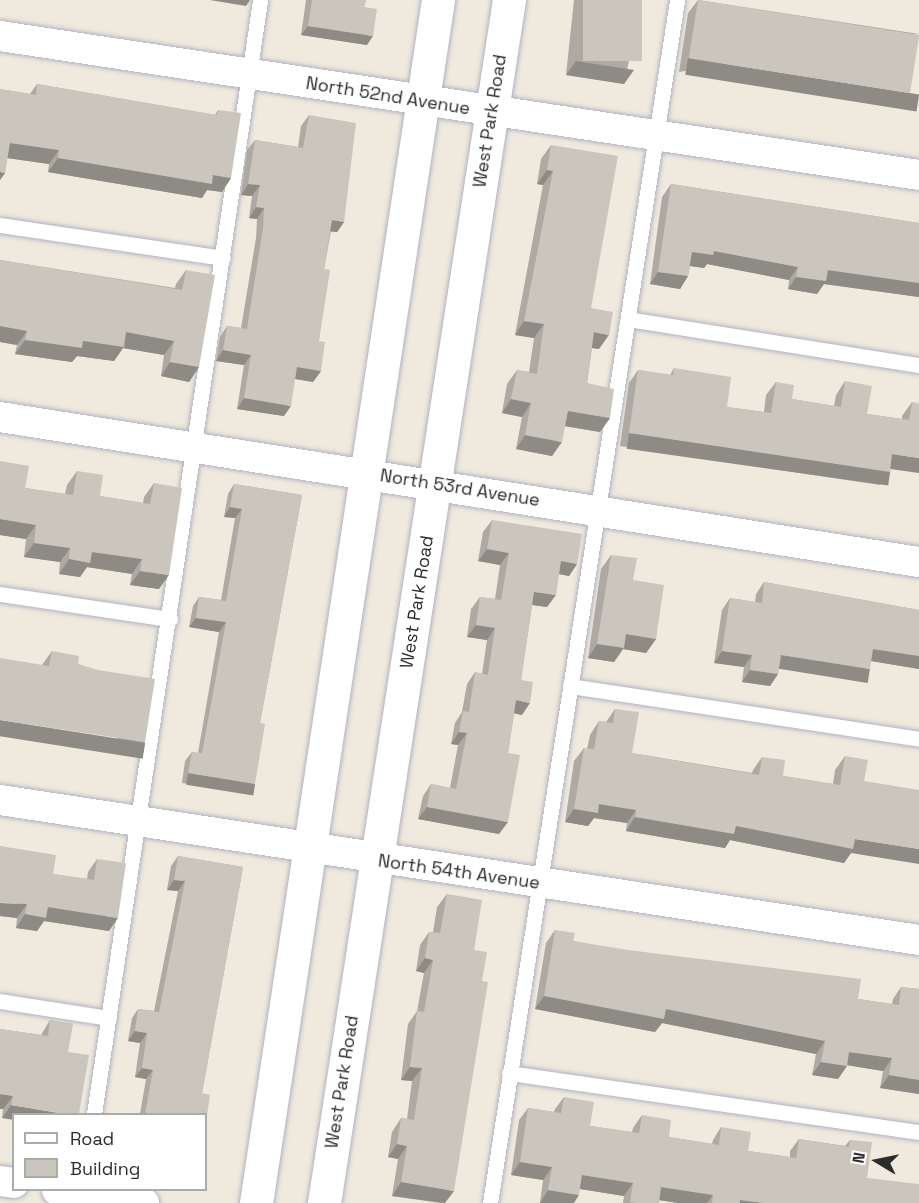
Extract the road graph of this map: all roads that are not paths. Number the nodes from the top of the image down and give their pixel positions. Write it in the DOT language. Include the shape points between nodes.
graph roads {
  1 [pos="260,0"];
  2 [pos="438,0"];
  3 [pos="509,0"];
  4 [pos="677,0"];
  5 [pos="0,36"];
  6 [pos="248,74"];
  7 [pos="423,101"];
  8 [pos="492,112"];
  9 [pos="656,136"];
  10 [pos="919,175"];
  11 [pos="0,225"];
  12 [pos="223,258"];
  13 [pos="628,319"];
  14 [pos="919,365"];
  15 [pos="0,417"];
  16 [pos="197,447"];
  17 [pos="366,473"];
  18 [pos="435,483"];
  19 [pos="599,510"];
  20 [pos="919,562"];
  21 [pos="0,594"];
  22 [pos="170,619"];
  23 [pos="570,686"];
  24 [pos="919,739"];
  25 [pos="0,800"];
  26 [pos="138,822"];
  27 [pos="308,849"];
  28 [pos="376,860"];
  29 [pos="536,884"];
  30 [pos="919,940"];
  31 [pos="0,1001"];
  32 [pos="109,1018"];
  33 [pos="509,1073"];
  34 [pos="94,1113"];
  35 [pos="919,1132"];
  36 [pos="75,1194"];
  37 [pos="144,1203"];
  38 [pos="256,1203"];
  39 [pos="324,1203"];
  40 [pos="490,1203"];
  1 -- 6 [label="lane"];
  2 -- 7 [label="street"];
  3 -- 8 [label="street, West Park Road"];
  4 -- 9 [label="lane"];
  5 -- 6 [label="street, North 52nd Avenue"];
  6 -- 7 [label="street, North 52nd Avenue"];
  6 -- 12 [label="lane"];
  7 -- 8 [label="street, North 52nd Avenue"];
  7 -- 17 [label="street"];
  8 -- 9 [label="street, North 52nd Avenue"];
  8 -- 18 [label="street, West Park Road"];
  9 -- 10 [label="street, North 52nd Avenue"];
  9 -- 13 [label="lane"];
  11 -- 12 [label="lane"];
  12 -- 16 [label="lane"];
  13 -- 14 [label="lane"];
  13 -- 19 [label="lane"];
  15 -- 16 [label="street, North 53rd Avenue"];
  16 -- 17 [label="street, North 53rd Avenue"];
  16 -- 22 [label="lane"];
  17 -- 18 [label="street, North 53rd Avenue"];
  17 -- 27 [label="street"];
  18 -- 19 [label="street, North 53rd Avenue"];
  18 -- 28 [label="street, West Park Road"];
  19 -- 20 [label="street, North 53rd Avenue"];
  19 -- 23 [label="lane"];
  21 -- 22 [label="lane"];
  22 -- 26 [label="lane"];
  23 -- 24 [label="lane"];
  23 -- 29 [label="lane"];
  25 -- 26 [label="street, North 54th Avenue"];
  26 -- 27 [label="street, North 54th Avenue"];
  26 -- 32 [label="lane"];
  27 -- 28 [label="street, North 54th Avenue"];
  27 -- 38 [label="street"];
  28 -- 29 [label="street, North 54th Avenue"];
  28 -- 39 [label="street, West Park Road"];
  29 -- 30 [label="street, North 54th Avenue"];
  29 -- 33 [label="lane"];
  31 -- 32 [label="lane"];
  32 -- 34 [label="lane"];
  33 -- 35 [label="lane"];
  33 -- 40 [label="lane"];
  36 -- 37 [label="street"];
}
